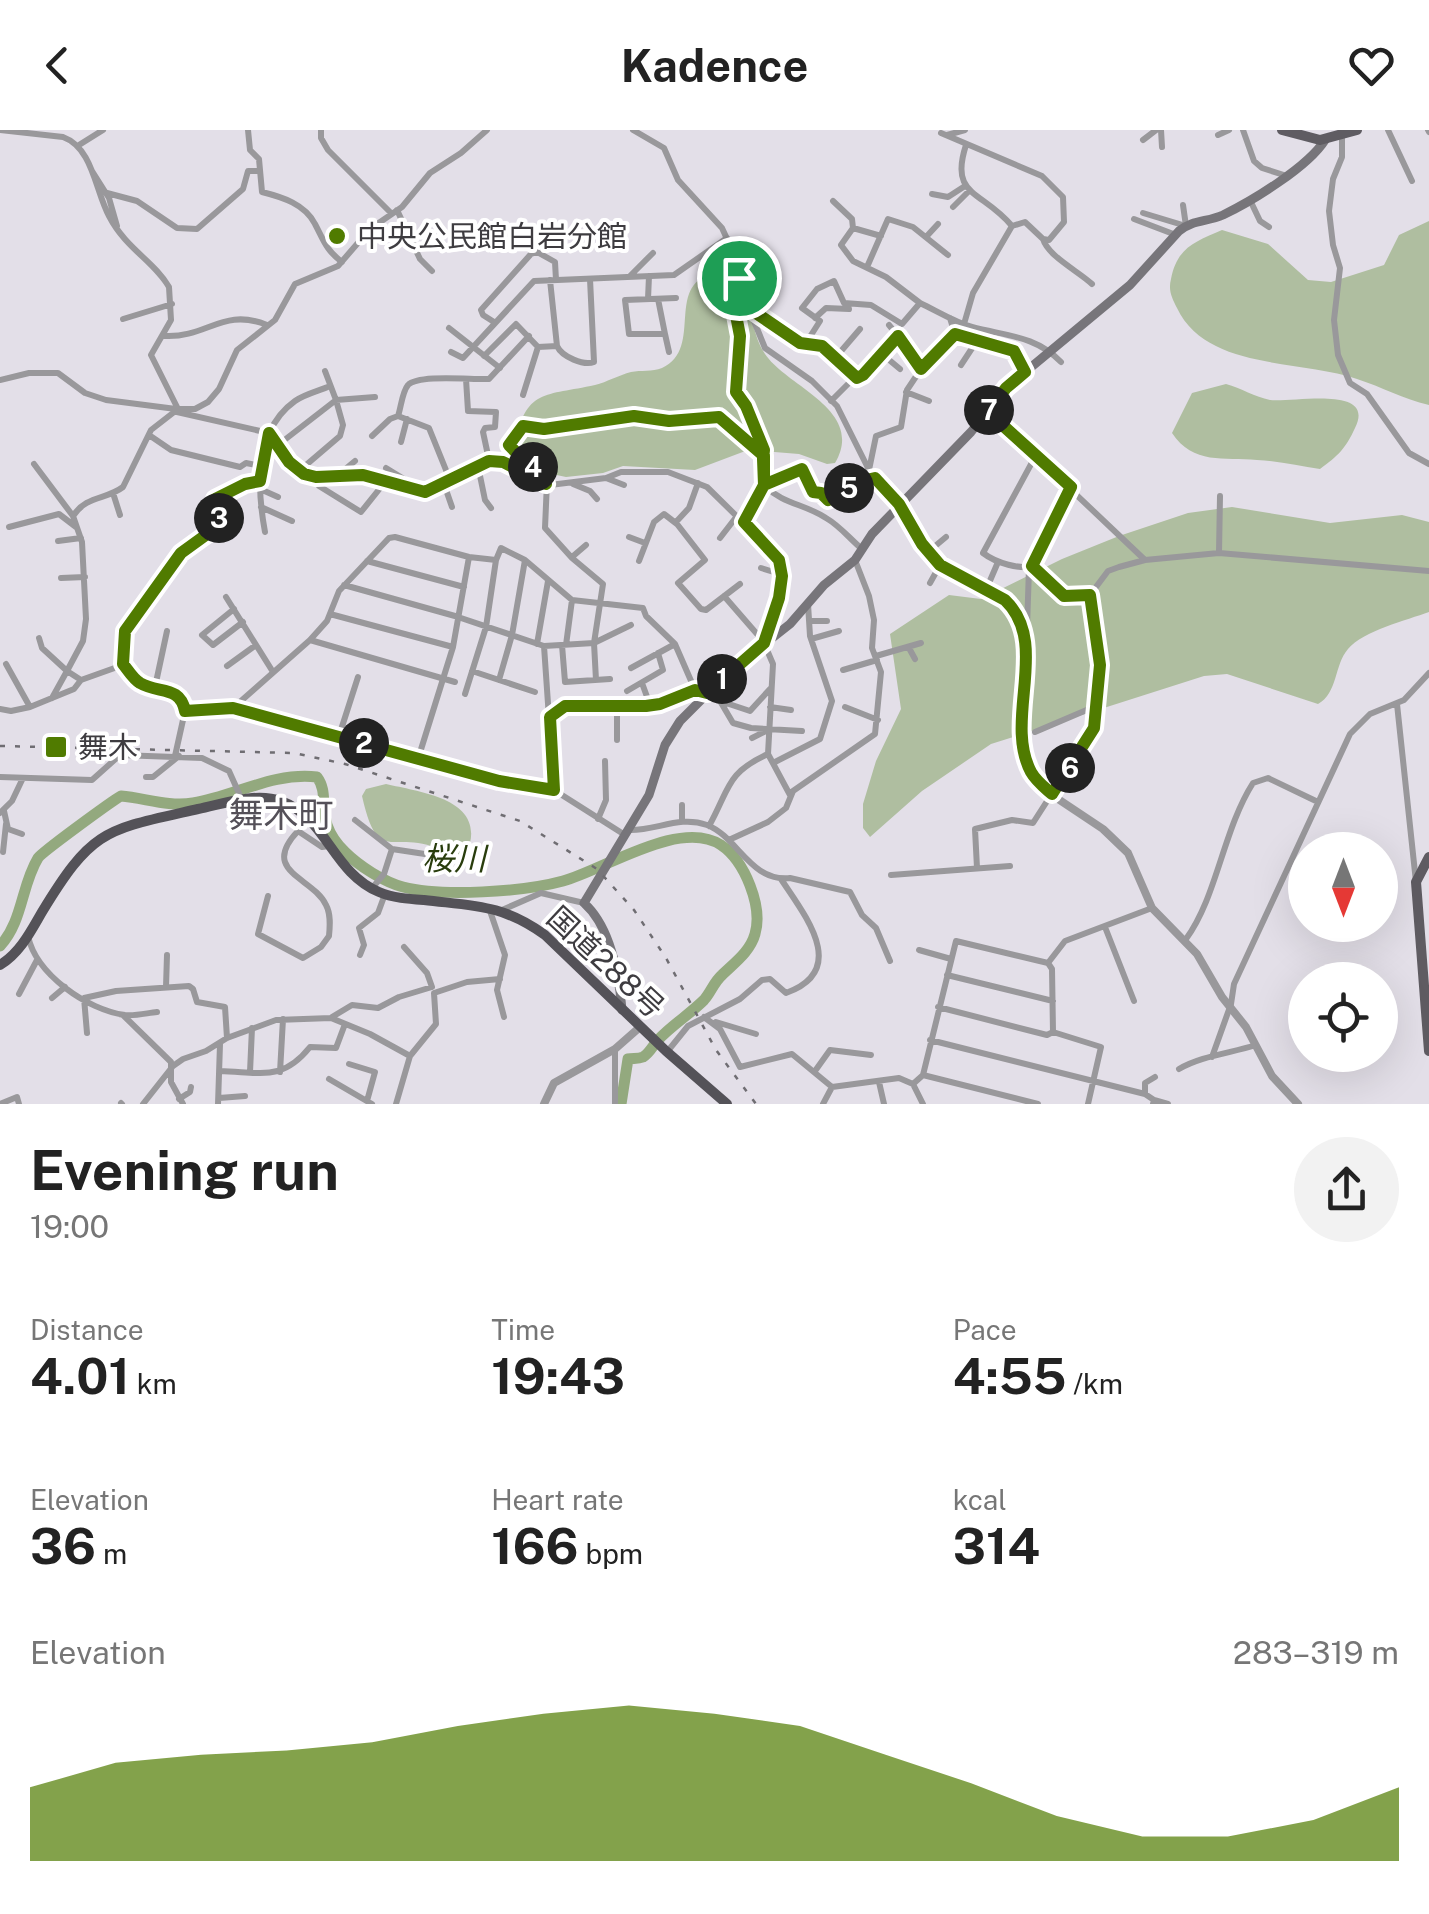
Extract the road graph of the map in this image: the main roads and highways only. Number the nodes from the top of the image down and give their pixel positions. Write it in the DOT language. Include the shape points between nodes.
graph roads {
  1 [pos="1282,130"];
  2 [pos="1357,130"];
  3 [pos="1325,140"];
  4 [pos="1429,857"];
  5 [pos="0,964"];
  6 [pos="622,1010"];
  7 [pos="1429,1052"];
  8 [pos="727,1104"];
  1 -- 3 [label="main road"];
  2 -- 3 [label="main road"];
  3 -- 6 [label="main road" via="1287,176 1224,214 1186,226 1130,285 1006,388 872,534 856,560 707,692 670,736 649,795 584,903 599,918"];
  4 -- 7 [label="main road" via="1416,882"];
  5 -- 6 [label="highway, 国道288号" via="15,954 70,867 100,837 239,792 305,814 348,872 385,894 488,907 526,920"];
  6 -- 8 [label="highway, 国道288号"];
}
